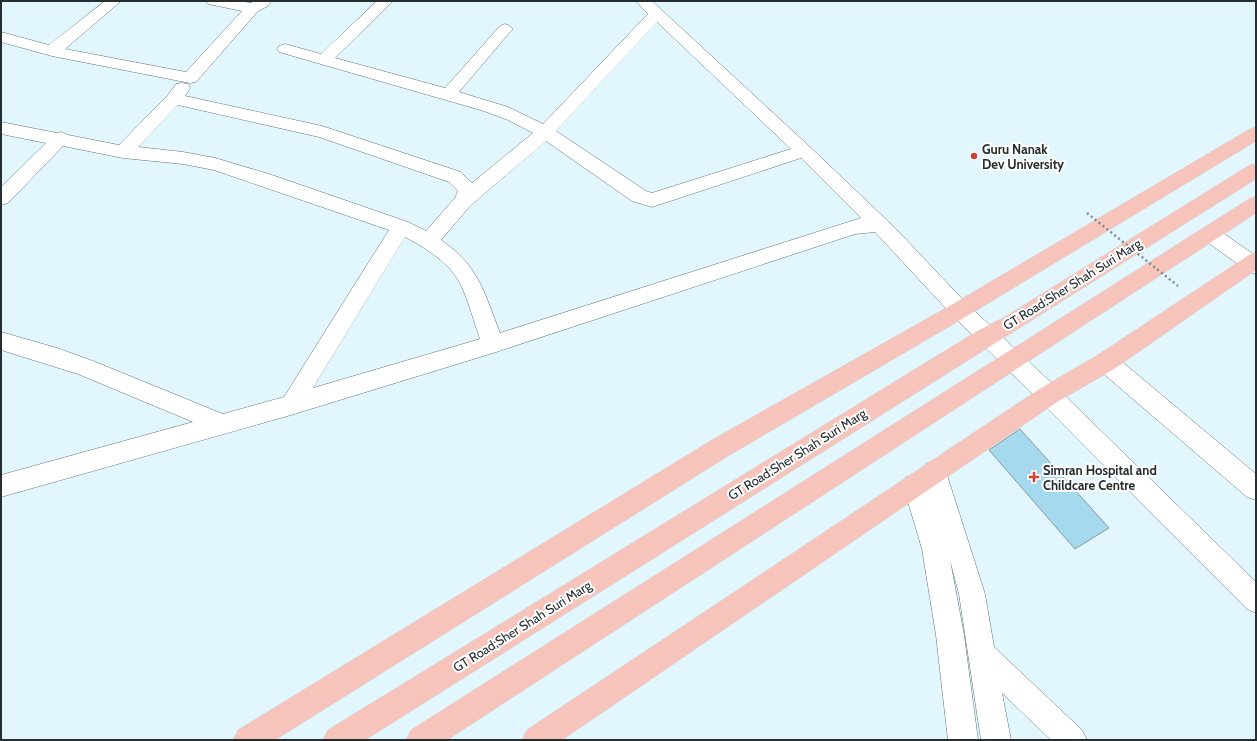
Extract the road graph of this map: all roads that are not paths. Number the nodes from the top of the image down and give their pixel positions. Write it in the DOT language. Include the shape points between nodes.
graph roads {
  1 [pos="114,1"];
  2 [pos="213,1"];
  3 [pos="386,1"];
  4 [pos="643,1"];
  5 [pos="260,4"];
  6 [pos="657,14"];
  7 [pos="505,29"];
  8 [pos="1,37"];
  9 [pos="285,49"];
  10 [pos="52,51"];
  11 [pos="324,60"];
  12 [pos="190,78"];
  13 [pos="448,95"];
  14 [pos="174,99"];
  15 [pos="1,128"];
  16 [pos="544,132"];
  17 [pos="1256,133"];
  18 [pos="61,138"];
  19 [pos="804,151"];
  20 [pos="124,152"];
  21 [pos="1256,170"];
  22 [pos="1,198"];
  23 [pos="463,201"];
  24 [pos="1256,204"];
  25 [pos="879,225"];
  26 [pos="401,227"];
  27 [pos="1210,234"];
  28 [pos="429,241"];
  29 [pos="1255,263"];
  30 [pos="960,310"];
  31 [pos="987,336"];
  32 [pos="1,341"];
  33 [pos="493,344"];
  34 [pos="1012,360"];
  35 [pos="1106,362"];
  36 [pos="1049,395"];
  37 [pos="291,405"];
  38 [pos="222,424"];
  39 [pos="925,479"];
  40 [pos="1,486"];
  41 [pos="1256,489"];
  42 [pos="1256,600"];
  43 [pos="982,655"];
  44 [pos="248,740"];
  45 [pos="338,740"];
  46 [pos="421,740"];
  47 [pos="537,740"];
  48 [pos="963,740"];
  49 [pos="996,740"];
  50 [pos="1072,740"];
  1 -- 10 [label="street"];
  2 -- 5 [label="street"];
  3 -- 11 [label="street"];
  4 -- 6 [label="street"];
  5 -- 12 [label="street"];
  6 -- 16 [label="street"];
  6 -- 19 [label="street"];
  7 -- 13 [label="street"];
  8 -- 10 [label="street"];
  9 -- 11 [label="street"];
  10 -- 12 [label="street"];
  11 -- 13 [label="street"];
  12 -- 14 [label="street"];
  13 -- 16 [label="street" via="505,112"];
  14 -- 20 [label="street"];
  14 -- 23 [label="street" via="322,132 455,177 464,184 467,191"];
  15 -- 18 [label="street"];
  16 -- 19 [label="street" via="639,196 652,200"];
  16 -- 23 [label="street"];
  17 -- 30 [label="main road"];
  18 -- 20 [label="street"];
  18 -- 22 [label="street"];
  19 -- 25 [label="street"];
  20 -- 26 [label="street" via="215,164"];
  21 -- 31 [label="main road, GT Road;Sher Shah Suri Marg"];
  23 -- 28 [label="street"];
  24 -- 27 [label="main road"];
  25 -- 30 [label="street"];
  25 -- 33 [label="street" via="854,228"];
  26 -- 28 [label="street"];
  26 -- 37 [label="street"];
  27 -- 29 [label="street"];
  27 -- 34 [label="main road"];
  28 -- 33 [label="street" via="451,258 470,282"];
  29 -- 35 [label="main road"];
  30 -- 31 [label="street"];
  30 -- 44 [label="main road" via="720,448"];
  31 -- 34 [label="street"];
  31 -- 45 [label="main road, GT Road;Sher Shah Suri Marg"];
  32 -- 38 [label="street" via="27,347 100,372"];
  33 -- 37 [label="street"];
  34 -- 36 [label="street"];
  34 -- 46 [label="main road"];
  35 -- 36 [label="main road"];
  35 -- 41 [label="street"];
  36 -- 39 [label="main road"];
  36 -- 42 [label="street"];
  37 -- 38 [label="street"];
  38 -- 40 [label="street"];
  39 -- 43 [label="street" via="962,558 972,594"];
  39 -- 47 [label="main road"];
  39 -- 48 [label="street" via="950,635"];
  43 -- 49 [label="street"];
  43 -- 50 [label="street"];
}
